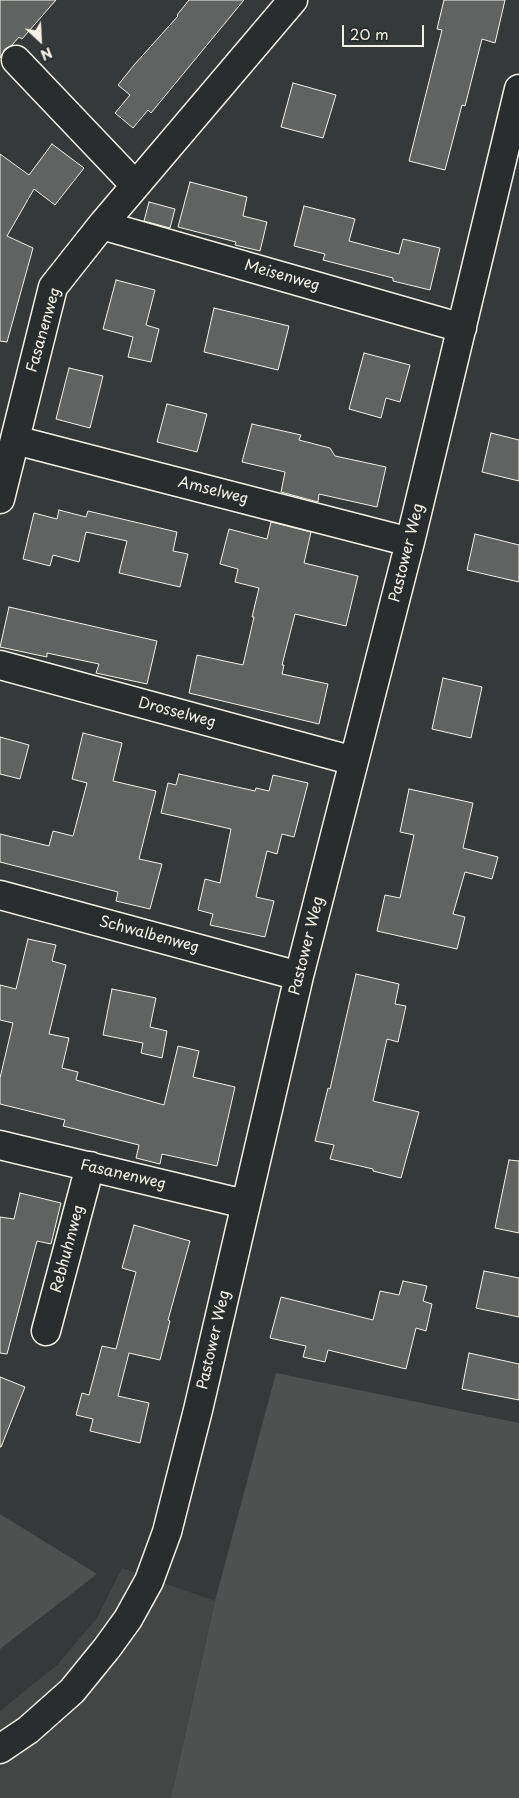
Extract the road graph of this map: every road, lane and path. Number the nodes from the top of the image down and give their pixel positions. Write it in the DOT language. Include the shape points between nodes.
graph roads {
  1 [pos="293,0"];
  2 [pos="16,60"];
  3 [pos="519,89"];
  4 [pos="136,184"];
  5 [pos="102,225"];
  6 [pos="462,328"];
  7 [pos="15,440"];
  8 [pos="0,499"];
  9 [pos="410,542"];
  10 [pos="0,665"];
  11 [pos="354,761"];
  12 [pos="0,895"];
  13 [pos="299,976"];
  14 [pos="0,1145"];
  15 [pos="90,1166"];
  16 [pos="245,1204"];
  17 [pos="46,1331"];
  18 [pos="0,1750"];
  1 -- 4 [label="street, Fasanenweg"];
  2 -- 4 [label="street"];
  3 -- 6 [label="street, Pastower Weg"];
  4 -- 5 [label="street, Fasanenweg"];
  5 -- 6 [label="street, Meisenweg"];
  5 -- 7 [label="street, Fasanenweg" via="54,287"];
  6 -- 9 [label="street, Pastower Weg"];
  7 -- 8 [label="street, Fasanenweg"];
  7 -- 9 [label="street, Amselweg"];
  9 -- 11 [label="street, Pastower Weg"];
  10 -- 11 [label="street, Drosselweg"];
  11 -- 13 [label="street, Pastower Weg"];
  12 -- 13 [label="street, Schwalbenweg"];
  13 -- 16 [label="street, Pastower Weg"];
  14 -- 15 [label="street, Fasanenweg"];
  15 -- 16 [label="street, Fasanenweg"];
  15 -- 17 [label="street, Rebhuhnweg"];
  16 -- 18 [label="street, Pastower Weg" via="167,1532 149,1581 128,1619 72,1691"];
}
